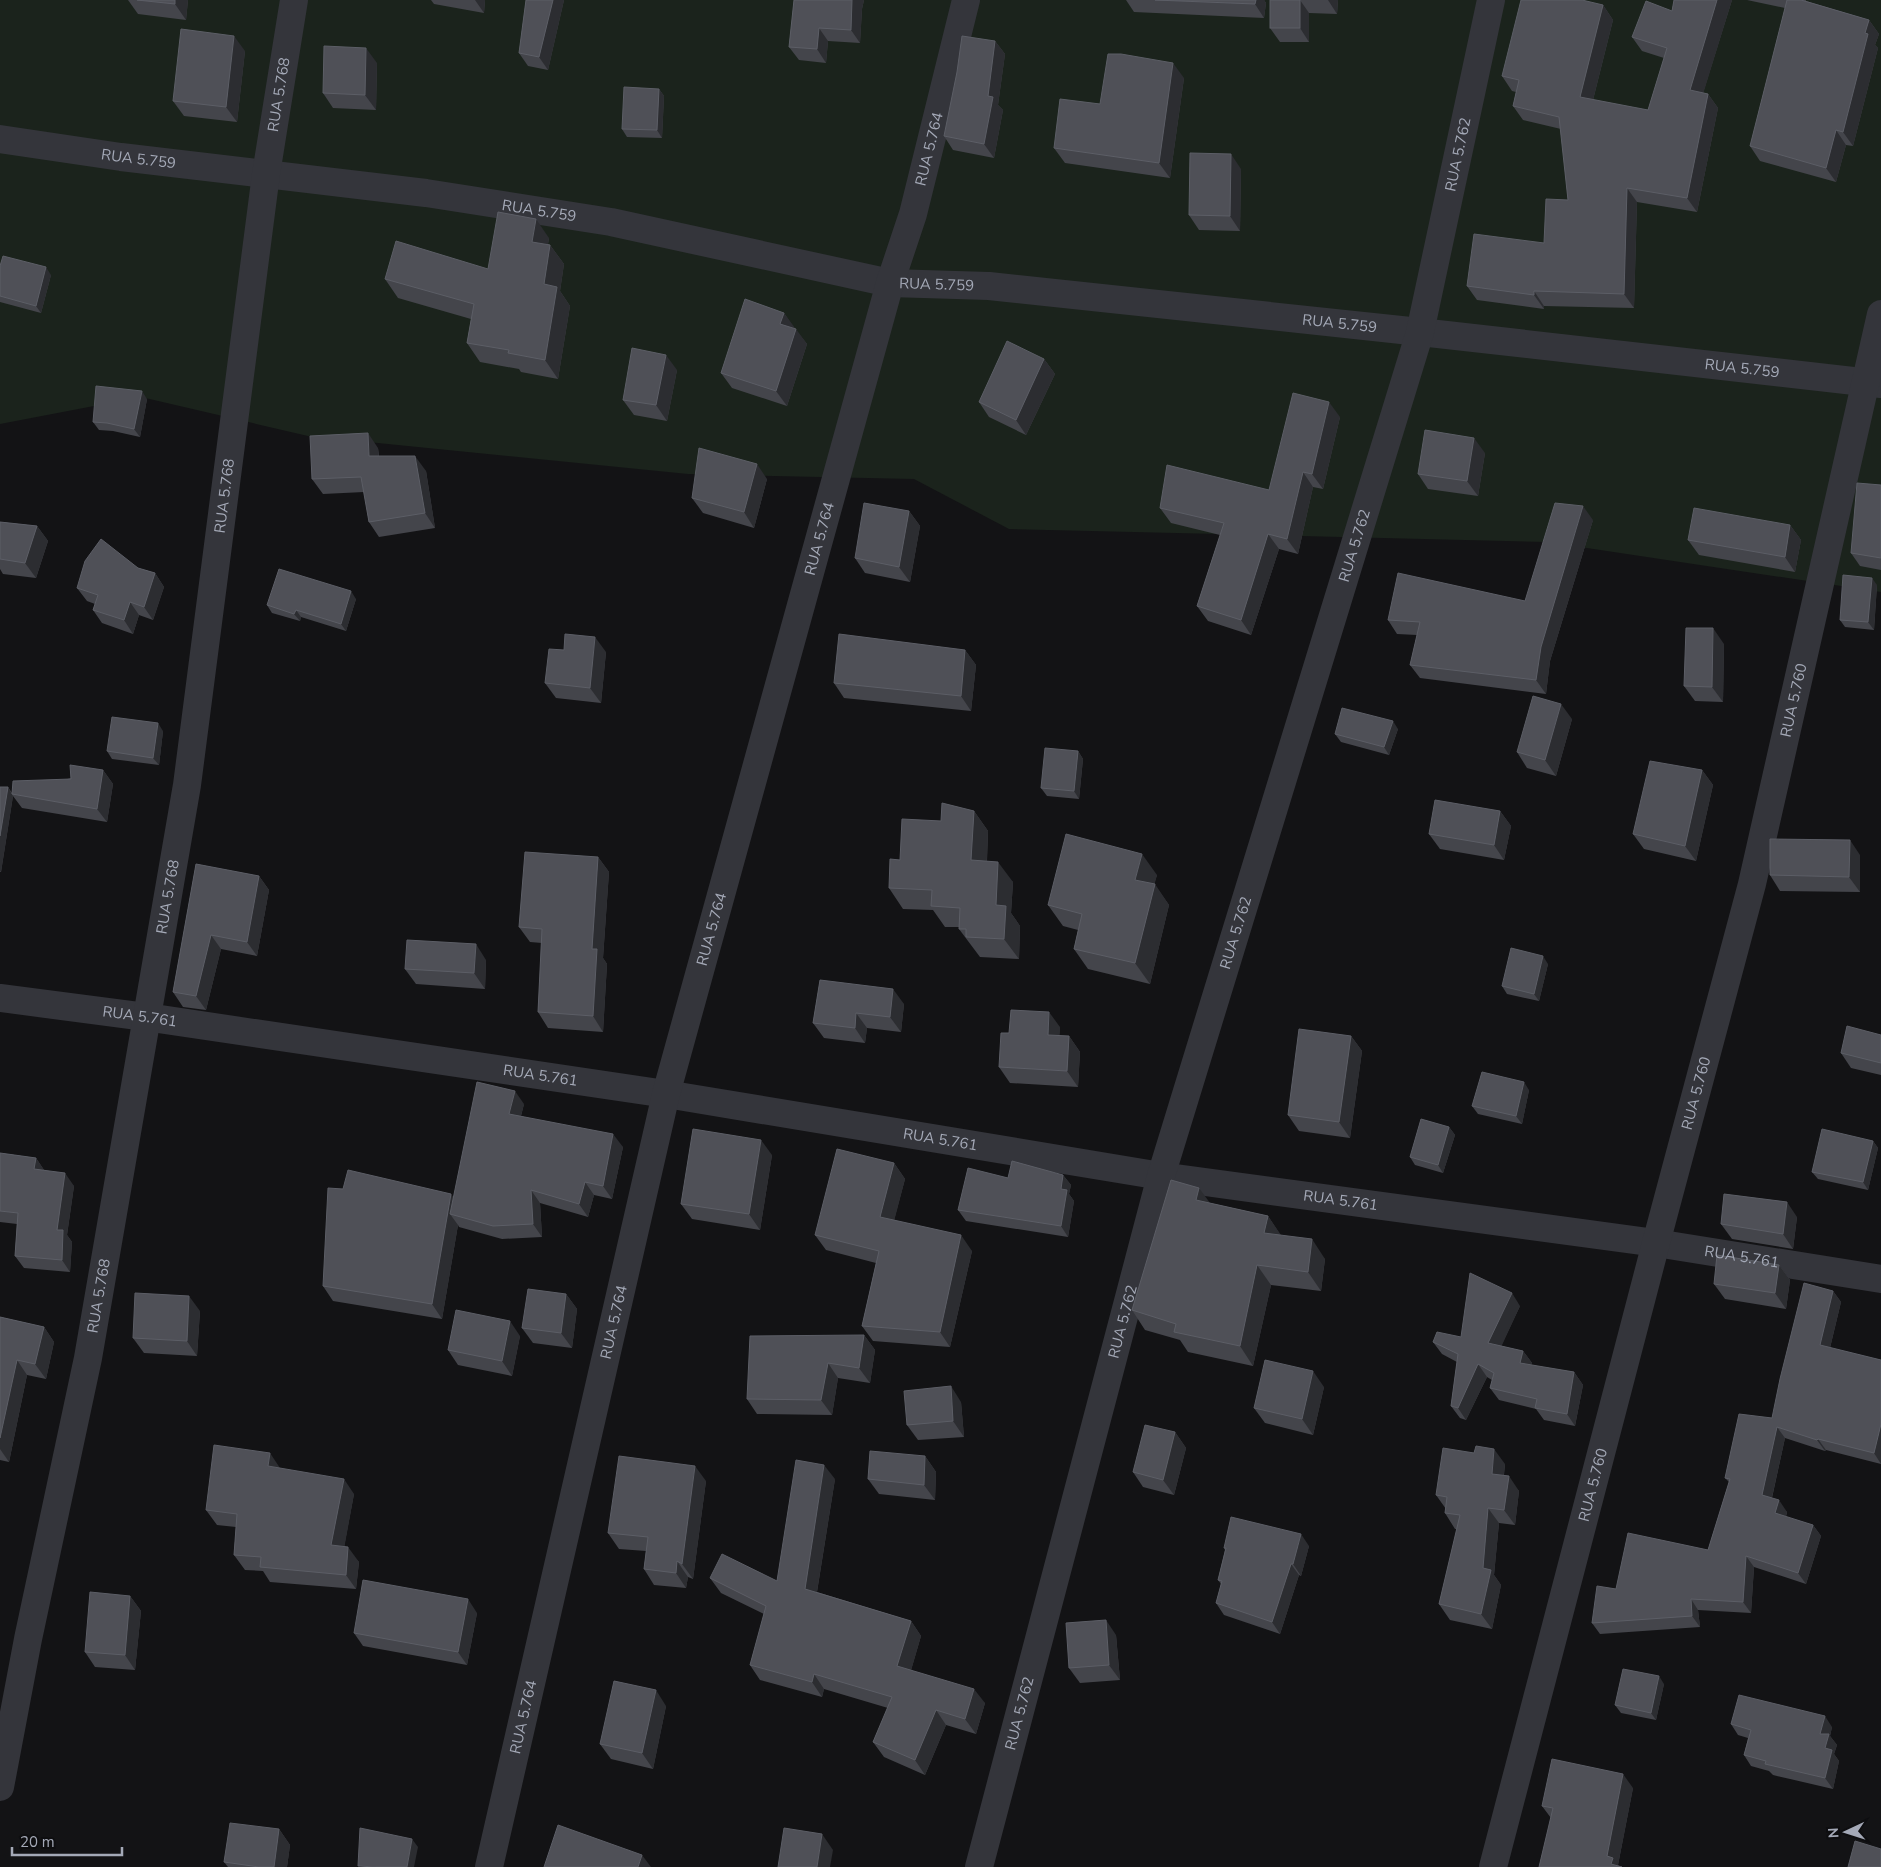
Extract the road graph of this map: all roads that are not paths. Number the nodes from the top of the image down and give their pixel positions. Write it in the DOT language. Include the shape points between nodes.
graph roads {
  1 [pos="294,0"];
  2 [pos="966,0"];
  3 [pos="1491,0"];
  4 [pos="0,139"];
  5 [pos="266,174"];
  6 [pos="890,283"];
  7 [pos="1881,314"];
  8 [pos="1420,332"];
  9 [pos="1873,383"];
  10 [pos="0,998"];
  11 [pos="146,1017"];
  12 [pos="666,1094"];
  13 [pos="1161,1176"];
  14 [pos="1656,1243"];
  15 [pos="1881,1279"];
  16 [pos="0,1787"];
  17 [pos="489,1867"];
  18 [pos="979,1867"];
  19 [pos="1493,1867"];
  1 -- 5 [label="street, RUA 5.768"];
  2 -- 6 [label="street, RUA 5.764" via="913,214"];
  3 -- 8 [label="street, RUA 5.762"];
  4 -- 5 [label="street, RUA 5.759"];
  5 -- 6 [label="street, RUA 5.759" via="426,193 611,222"];
  5 -- 11 [label="street, RUA 5.768" via="187,785"];
  6 -- 8 [label="street, RUA 5.759" via="989,286"];
  6 -- 12 [label="street, RUA 5.764"];
  7 -- 9 [label="street, RUA 5.760"];
  8 -- 9 [label="street, RUA 5.759"];
  8 -- 13 [label="street, RUA 5.762"];
  9 -- 14 [label="street, RUA 5.760" via="1752,884"];
  10 -- 11 [label="street, RUA 5.761"];
  11 -- 12 [label="street, RUA 5.761"];
  11 -- 16 [label="street, RUA 5.768" via="88,1358"];
  12 -- 13 [label="street, RUA 5.761"];
  12 -- 17 [label="street, RUA 5.764"];
  13 -- 14 [label="street, RUA 5.761"];
  13 -- 18 [label="street, RUA 5.762"];
  14 -- 15 [label="street, RUA 5.761"];
  14 -- 19 [label="street, RUA 5.760"];
}
